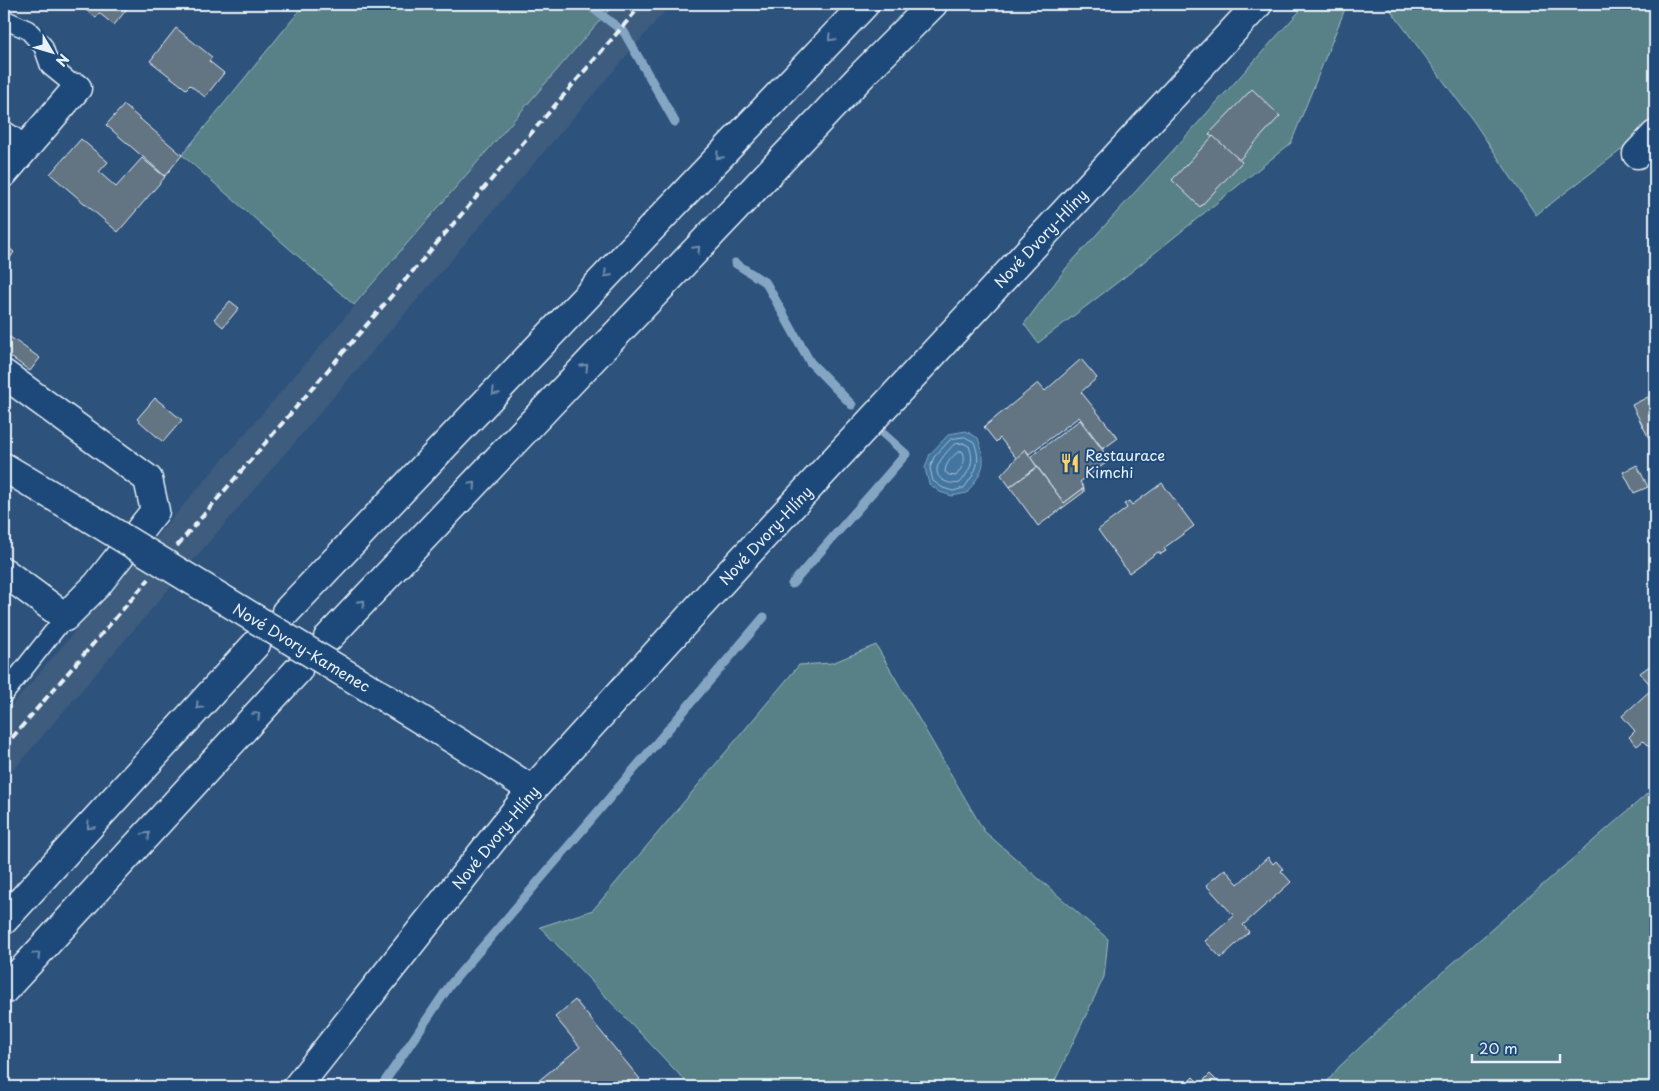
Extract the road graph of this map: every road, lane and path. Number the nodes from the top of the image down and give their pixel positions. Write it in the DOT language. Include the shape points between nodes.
graph roads {
  1 [pos="865,4"];
  2 [pos="933,4"];
  3 [pos="1258,4"];
  4 [pos="4,21"];
  5 [pos="77,88"];
  6 [pos="4,130"];
  7 [pos="1655,135"];
  8 [pos="28,146"];
  9 [pos="1637,154"];
  10 [pos="4,172"];
  11 [pos="4,374"];
  12 [pos="4,467"];
  13 [pos="4,572"];
  14 [pos="286,612"];
  15 [pos="65,617"];
  16 [pos="328,638"];
  17 [pos="256,644"];
  18 [pos="298,670"];
  19 [pos="4,694"];
  20 [pos="532,790"];
  21 [pos="4,920"];
  22 [pos="4,990"];
  23 [pos="297,1087"];
  1 -- 14 [label="main road, one-way"];
  16 -- 2 [label="main road, one-way"];
  3 -- 20 [label="main road, Nové Dvory-Hlíny" via="750,550"];
  4 -- 5 [label="lane" via="28,30 43,46 50,66"];
  5 -- 8 [label="main road"];
  6 -- 8 [label="lane"];
  7 -- 9 [label="main road"];
  8 -- 10 [label="main road"];
  11 -- 15 [label="main road" via="148,479 155,510 97,585"];
  12 -- 20 [label="main road, Nové Dvory-Kamenec, bridge"];
  13 -- 15 [label="main road"];
  15 -- 19 [label="lane"];
  17 -- 21 [label="main road, one-way"];
  22 -- 18 [label="main road, one-way"];
  20 -- 23 [label="main road, Nové Dvory-Hlíny"];
}
